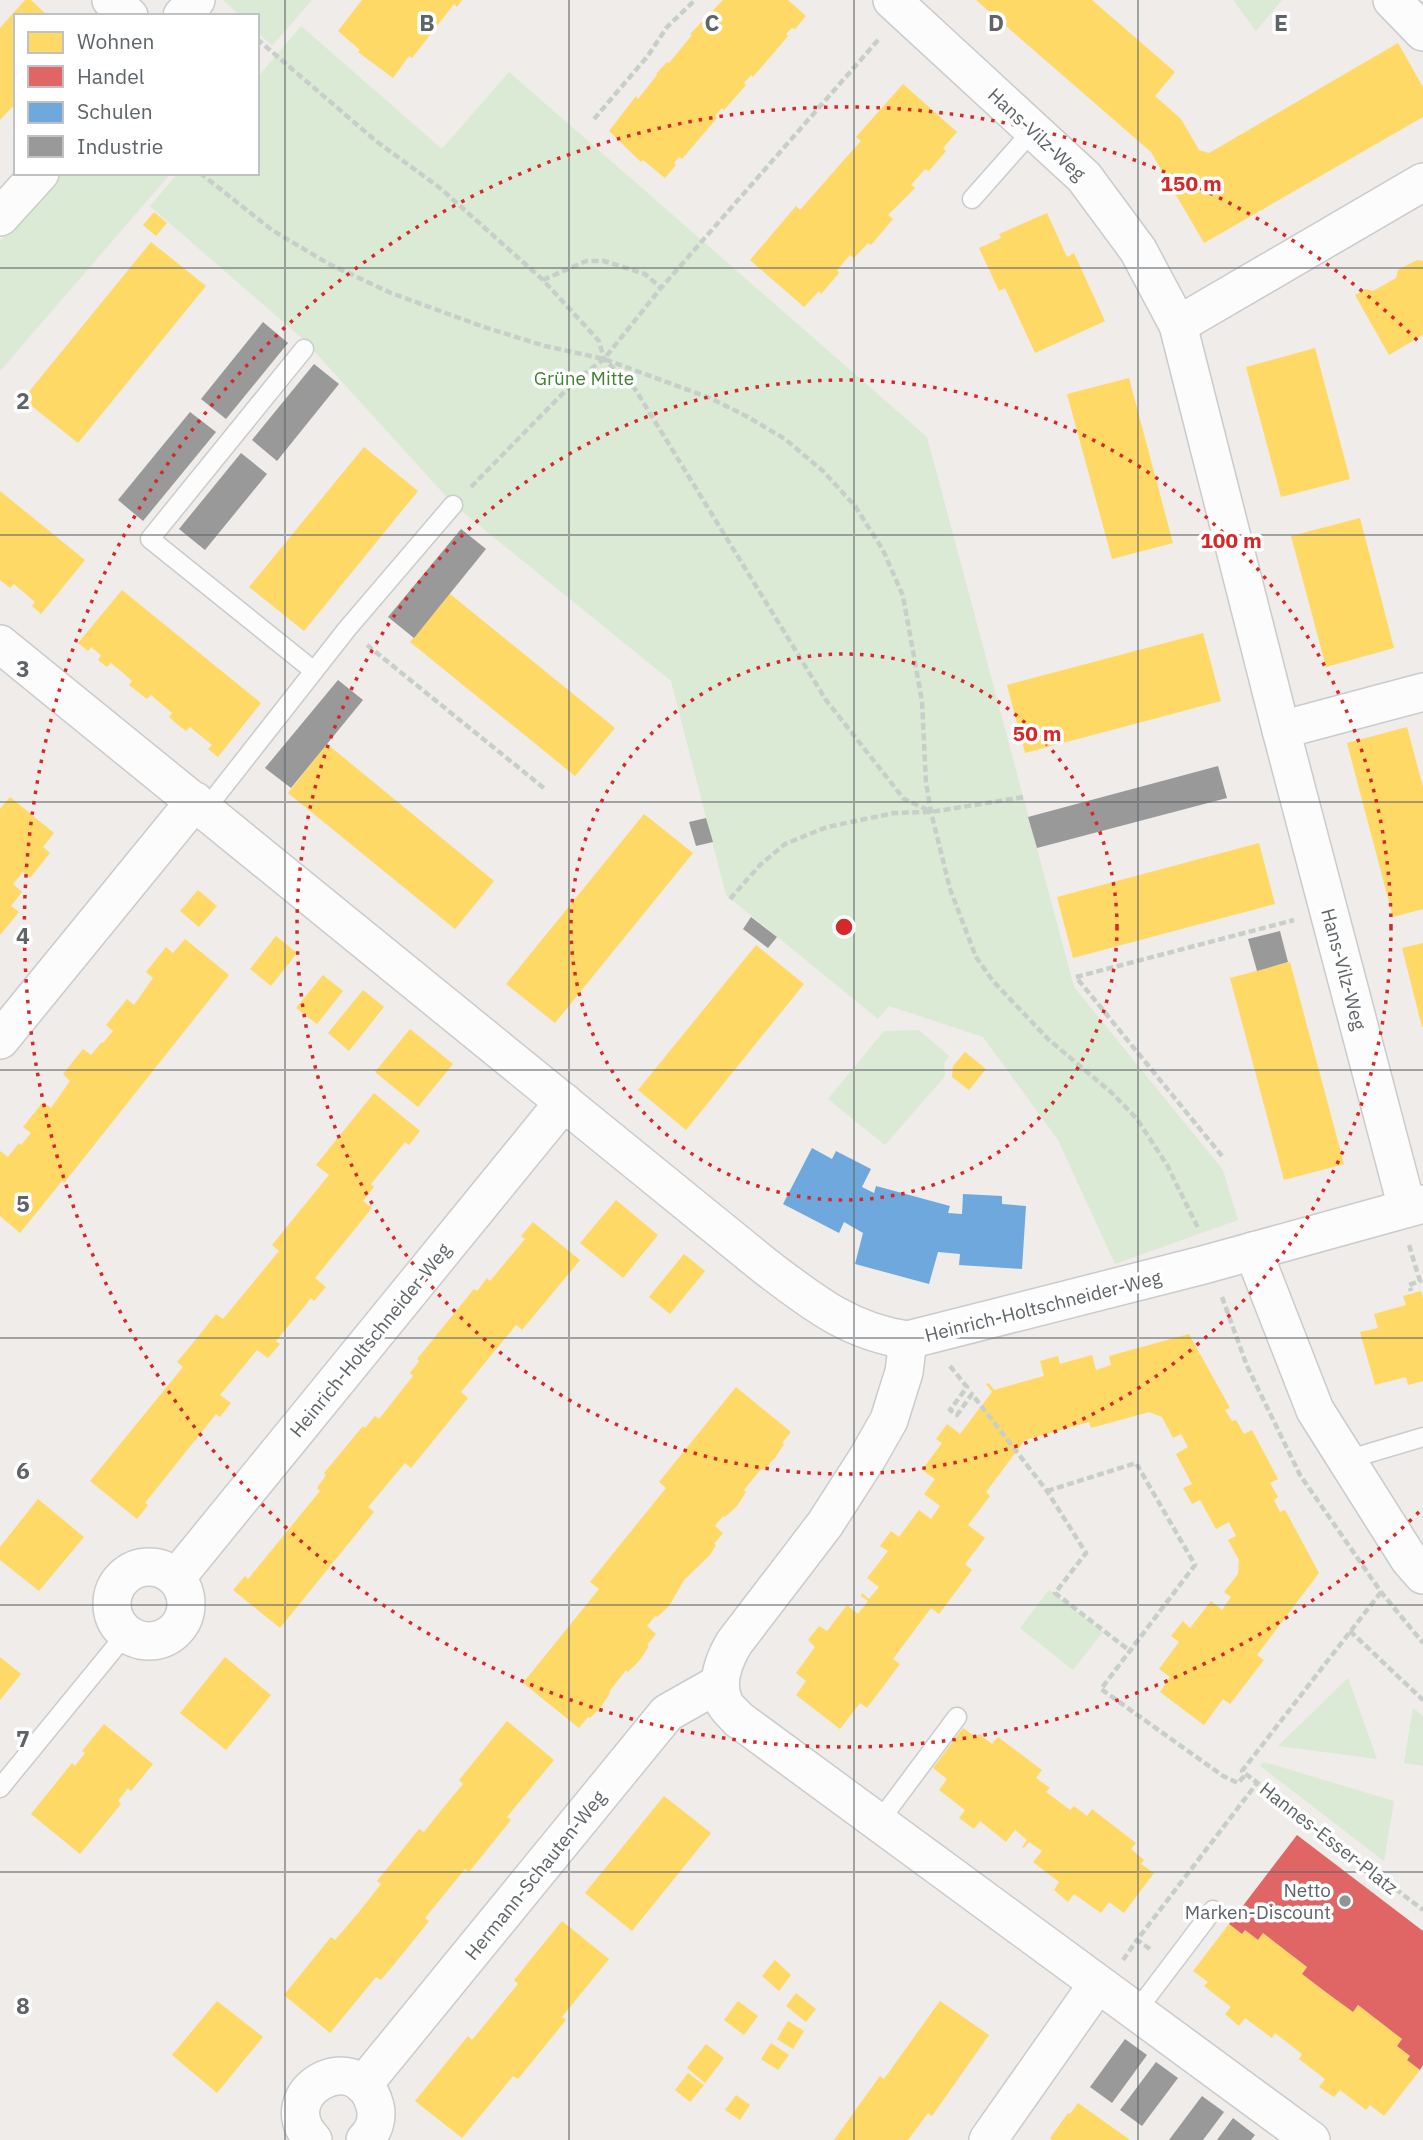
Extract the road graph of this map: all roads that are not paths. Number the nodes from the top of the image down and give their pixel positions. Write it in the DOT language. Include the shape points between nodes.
graph roads {
  1 [pos="111,0"];
  2 [pos="196,0"];
  3 [pos="1392,0"];
  4 [pos="897,6"];
  5 [pos="127,14"];
  6 [pos="184,14"];
  7 [pos="1423,32"];
  8 [pos="1033,130"];
  9 [pos="38,175"];
  10 [pos="1423,182"];
  11 [pos="972,199"];
  12 [pos="0,217"];
  13 [pos="1178,325"];
  14 [pos="304,349"];
  15 [pos="453,505"];
  16 [pos="0,645"];
  17 [pos="314,671"];
  18 [pos="1423,692"];
  19 [pos="1281,730"];
  20 [pos="200,806"];
  21 [pos="0,1040"];
  22 [pos="564,1102"];
  23 [pos="1409,1207"];
  24 [pos="1253,1251"];
  25 [pos="918,1338"];
  26 [pos="1423,1437"];
  27 [pos="1346,1460"];
  28 [pos="1423,1575"];
  29 [pos="176,1578"];
  30 [pos="126,1634"];
  31 [pos="720,1683"];
  32 [pos="957,1717"];
  33 [pos="0,1788"];
  34 [pos="878,1823"];
  35 [pos="1213,1910"];
  36 [pos="1097,1985"];
  37 [pos="1135,2013"];
  38 [pos="363,2085"];
  39 [pos="313,2140"];
  40 [pos="365,2140"];
  41 [pos="988,2140"];
  42 [pos="1311,2140"];
  1 -- 5 [label="street"];
  2 -- 6 [label="street"];
  3 -- 7 [label="street"];
  4 -- 8 [label="street, Hans-Vilz-Weg"];
  8 -- 11 [label="lane"];
  8 -- 13 [label="street, Hans-Vilz-Weg" via="1084,177 1131,239"];
  9 -- 12 [label="street"];
  10 -- 13 [label="street"];
  13 -- 19 [label="street, Hans-Vilz-Weg"];
  14 -- 17 [label="lane" via="150,538"];
  15 -- 17 [label="lane"];
  16 -- 20 [label="street, Heinrich-Holtschneider-Weg"];
  17 -- 20 [label="lane"];
  18 -- 19 [label="street"];
  19 -- 23 [label="street, Hans-Vilz-Weg"];
  20 -- 21 [label="street"];
  20 -- 22 [label="street, Heinrich-Holtschneider-Weg"];
  22 -- 25 [label="street, Heinrich-Holtschneider-Weg" via="818,1307 886,1337"];
  22 -- 29 [label="street, Heinrich-Holtschneider-Weg"];
  23 -- 24 [label="street, Heinrich-Holtschneider-Weg"];
  24 -- 25 [label="street, Heinrich-Holtschneider-Weg"];
  24 -- 27 [label="street" via="1315,1410"];
  25 -- 31 [label="street" via="889,1420 825,1524 734,1643 724,1660"];
  26 -- 27 [label="lane"];
  27 -- 28 [label="street"];
  29 -- 30 [label="street" via="187,1603 178,1630 153,1642"];
  29 -- 30 [label="street" via="163,1569 148,1567 121,1579 113,1592 112,1608 116,1623"];
  30 -- 33 [label="lane"];
  31 -- 34 [label="street" via="724,1703 738,1719"];
  31 -- 38 [label="street, Hermann-Schauten-Weg" via="667,1713"];
  32 -- 34 [label="lane"];
  34 -- 36 [label="street"];
  35 -- 37 [label="lane"];
  36 -- 37 [label="street"];
  36 -- 41 [label="street"];
  37 -- 42 [label="street"];
  38 -- 39 [label="street" via="337,2075 310,2089 302,2102 301,2118"];
  38 -- 40 [label="street" via="376,2110 375,2124"];
}
